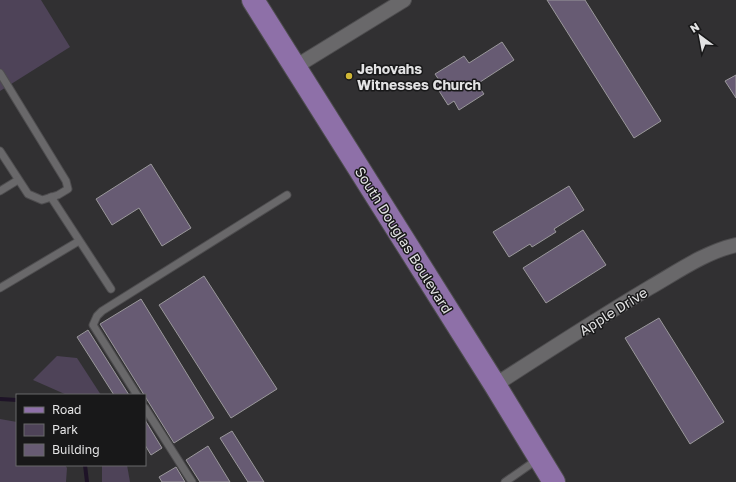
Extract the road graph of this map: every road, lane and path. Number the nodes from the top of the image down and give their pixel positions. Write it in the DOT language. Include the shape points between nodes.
graph roads {
  1 [pos="253,0"];
  2 [pos="404,0"];
  3 [pos="295,67"];
  4 [pos="0,73"];
  5 [pos="0,151"];
  6 [pos="18,180"];
  7 [pos="0,191"];
  8 [pos="287,195"];
  9 [pos="51,197"];
  10 [pos="79,241"];
  11 [pos="736,245"];
  12 [pos="0,288"];
  13 [pos="111,289"];
  14 [pos="495,385"];
  15 [pos="136,394"];
  16 [pos="146,410"];
  17 [pos="540,458"];
  18 [pos="192,482"];
  19 [pos="505,482"];
  20 [pos="554,482"];
  1 -- 3 [label="main road, South Douglas Boulevard"];
  2 -- 3 [label="street"];
  3 -- 14 [label="main road, South Douglas Boulevard"];
  4 -- 9 [label="lane" via="66,181 68,189"];
  5 -- 6 [label="lane"];
  6 -- 7 [label="lane"];
  6 -- 9 [label="lane" via="28,194 42,200"];
  8 -- 15 [label="lane" via="97,316 93,325"];
  9 -- 10 [label="lane"];
  10 -- 12 [label="lane"];
  10 -- 13 [label="lane"];
  11 -- 14 [label="street, Apple Drive" via="697,260"];
  14 -- 17 [label="main road, South Douglas Boulevard"];
  16 -- 18 [label="lane"];
  17 -- 19 [label="lane"];
  17 -- 20 [label="main road, South Douglas Boulevard"];
}
